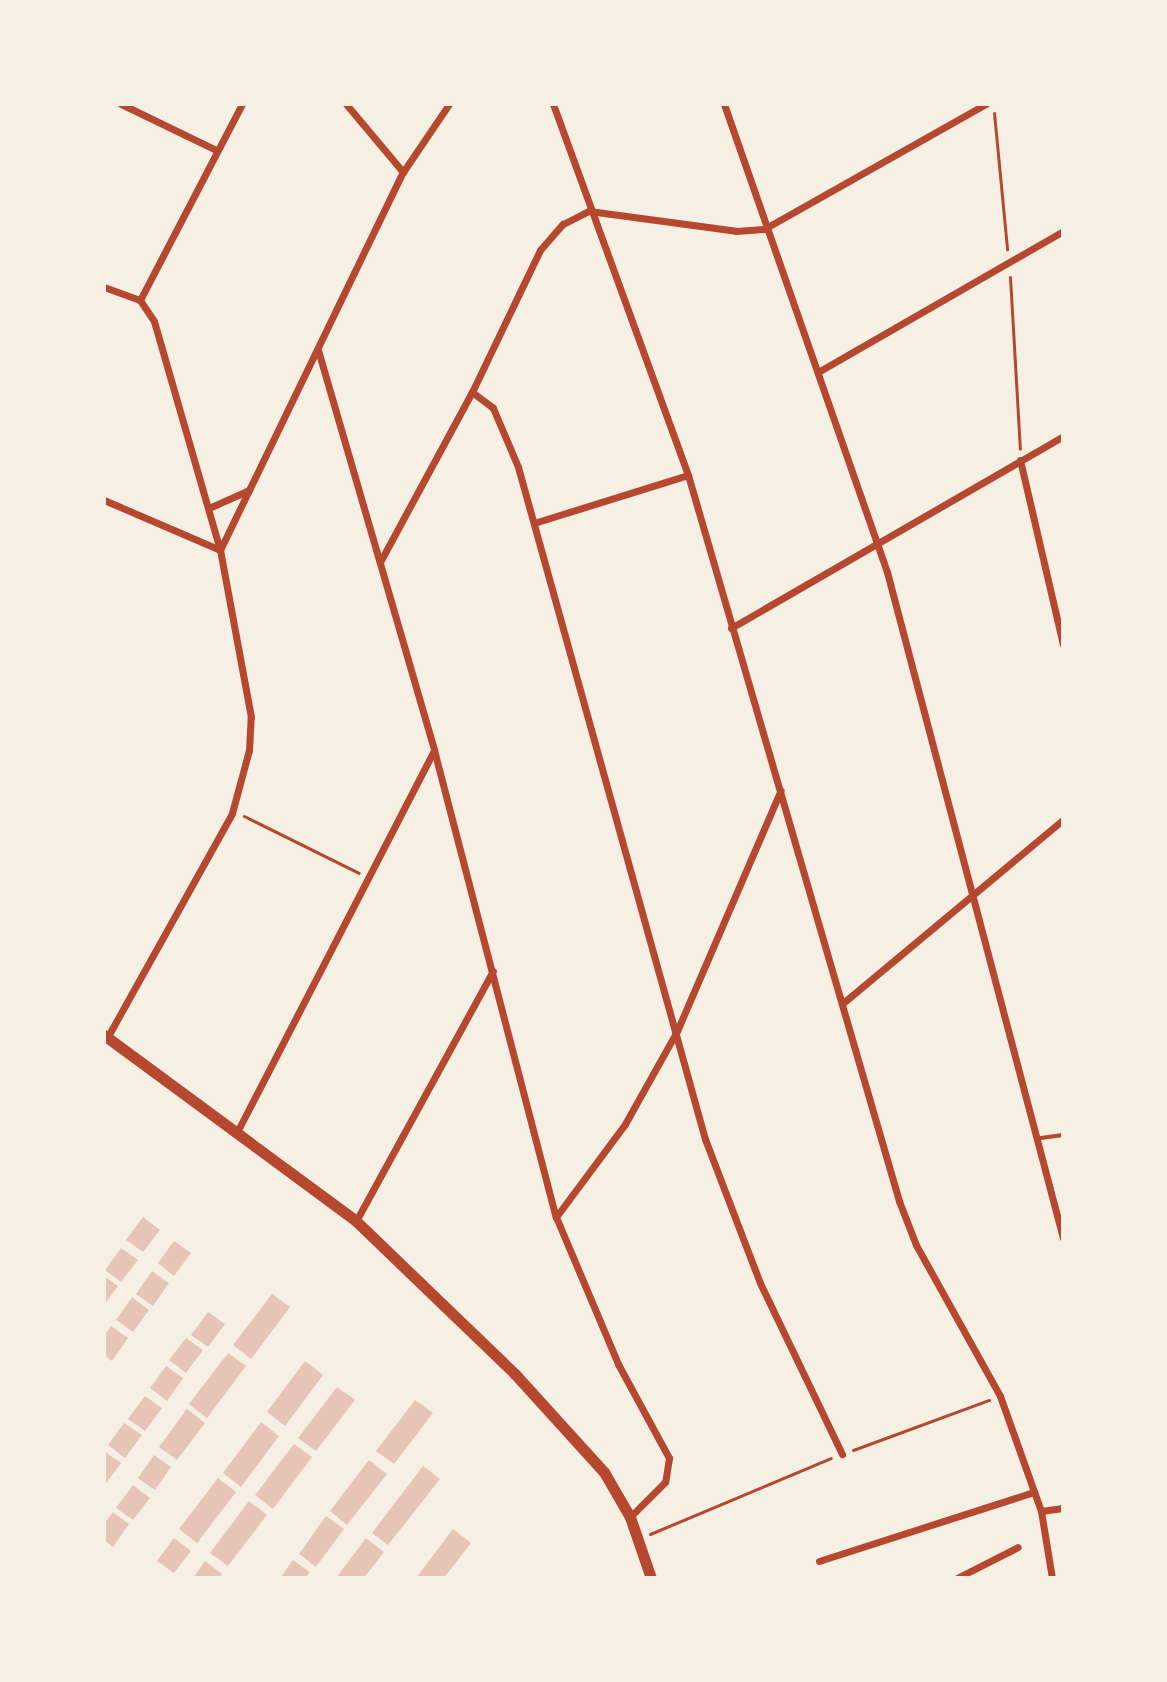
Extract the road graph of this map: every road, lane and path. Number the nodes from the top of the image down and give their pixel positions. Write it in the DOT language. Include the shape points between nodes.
graph roads {
  1 [pos="121,104"];
  2 [pos="242,104"];
  3 [pos="346,104"];
  4 [pos="449,104"];
  5 [pos="553,104"];
  6 [pos="724,104"];
  7 [pos="986,104"];
  8 [pos="993,104"];
  9 [pos="216,150"];
  10 [pos="403,172"];
  11 [pos="589,211"];
  12 [pos="764,229"];
  13 [pos="1063,231"];
  14 [pos="1009,262"];
  15 [pos="104,287"];
  16 [pos="140,300"];
  17 [pos="318,350"];
  18 [pos="818,372"];
  19 [pos="472,392"];
  20 [pos="1063,436"];
  21 [pos="1020,460"];
  22 [pos="688,475"];
  23 [pos="251,489"];
  24 [pos="104,500"];
  25 [pos="209,508"];
  26 [pos="534,523"];
  27 [pos="875,543"];
  28 [pos="220,550"];
  29 [pos="380,562"];
  30 [pos="731,628"];
  31 [pos="1063,645"];
  32 [pos="434,750"];
  33 [pos="781,790"];
  34 [pos="248,817"];
  35 [pos="1063,820"];
  36 [pos="370,879"];
  37 [pos="972,893"];
  38 [pos="493,971"];
  39 [pos="843,1003"];
  40 [pos="677,1031"];
  41 [pos="106,1036"];
  42 [pos="236,1134"];
  43 [pos="1063,1135"];
  44 [pos="1041,1138"];
  45 [pos="556,1217"];
  46 [pos="356,1221"];
  47 [pos="1063,1238"];
  48 [pos="1000,1396"];
  49 [pos="842,1454"];
  50 [pos="1034,1492"];
  51 [pos="1063,1508"];
  52 [pos="1041,1511"];
  53 [pos="630,1517"];
  54 [pos="638,1539"];
  55 [pos="1018,1547"];
  56 [pos="819,1561"];
  57 [pos="651,1578"];
  58 [pos="957,1578"];
  59 [pos="1052,1578"];
  1 -- 9 [label="street"];
  2 -- 9 [label="street"];
  3 -- 10 [label="street"];
  4 -- 10 [label="street"];
  5 -- 11 [label="street"];
  6 -- 12 [label="street"];
  7 -- 12 [label="street"];
  8 -- 14 [label="path"];
  9 -- 16 [label="street"];
  10 -- 17 [label="street"];
  11 -- 12 [label="street" via="736,231"];
  11 -- 19 [label="street" via="563,224 540,250"];
  11 -- 22 [label="street"];
  12 -- 18 [label="street"];
  13 -- 14 [label="street"];
  14 -- 18 [label="street"];
  14 -- 21 [label="path"];
  15 -- 16 [label="street"];
  16 -- 25 [label="street" via="154,321"];
  17 -- 23 [label="street"];
  17 -- 29 [label="street"];
  18 -- 27 [label="street"];
  19 -- 26 [label="street" via="493,408 506,433"];
  19 -- 29 [label="street"];
  20 -- 21 [label="street"];
  21 -- 27 [label="street"];
  21 -- 31 [label="street"];
  22 -- 26 [label="street"];
  22 -- 30 [label="street"];
  23 -- 25 [label="street"];
  23 -- 28 [label="street"];
  24 -- 28 [label="street"];
  25 -- 28 [label="street"];
  26 -- 40 [label="street"];
  27 -- 30 [label="street"];
  27 -- 37 [label="street"];
  28 -- 41 [label="street" via="251,717 245,777 232,813"];
  29 -- 32 [label="street"];
  30 -- 33 [label="street"];
  32 -- 36 [label="street"];
  32 -- 38 [label="street"];
  33 -- 39 [label="street"];
  33 -- 40 [label="street"];
  34 -- 36 [label="path"];
  35 -- 37 [label="street"];
  36 -- 42 [label="street"];
  37 -- 39 [label="street"];
  37 -- 44 [label="street"];
  38 -- 45 [label="street"];
  38 -- 46 [label="street"];
  39 -- 48 [label="street" via="905,1216"];
  40 -- 45 [label="street" via="625,1124"];
  40 -- 49 [label="street" via="688,1083 732,1217"];
  41 -- 42 [label="main road"];
  42 -- 46 [label="main road"];
  43 -- 44 [label="lane"];
  44 -- 47 [label="street"];
  45 -- 53 [label="street" via="618,1364 669,1458 665,1482"];
  46 -- 53 [label="main road" via="559,1421 604,1472"];
  48 -- 49 [label="path"];
  48 -- 50 [label="street"];
  49 -- 54 [label="path"];
  50 -- 52 [label="street"];
  50 -- 56 [label="street"];
  51 -- 52 [label="street"];
  52 -- 59 [label="street"];
  53 -- 54 [label="main road"];
  54 -- 57 [label="main road"];
  55 -- 58 [label="street"];
}
